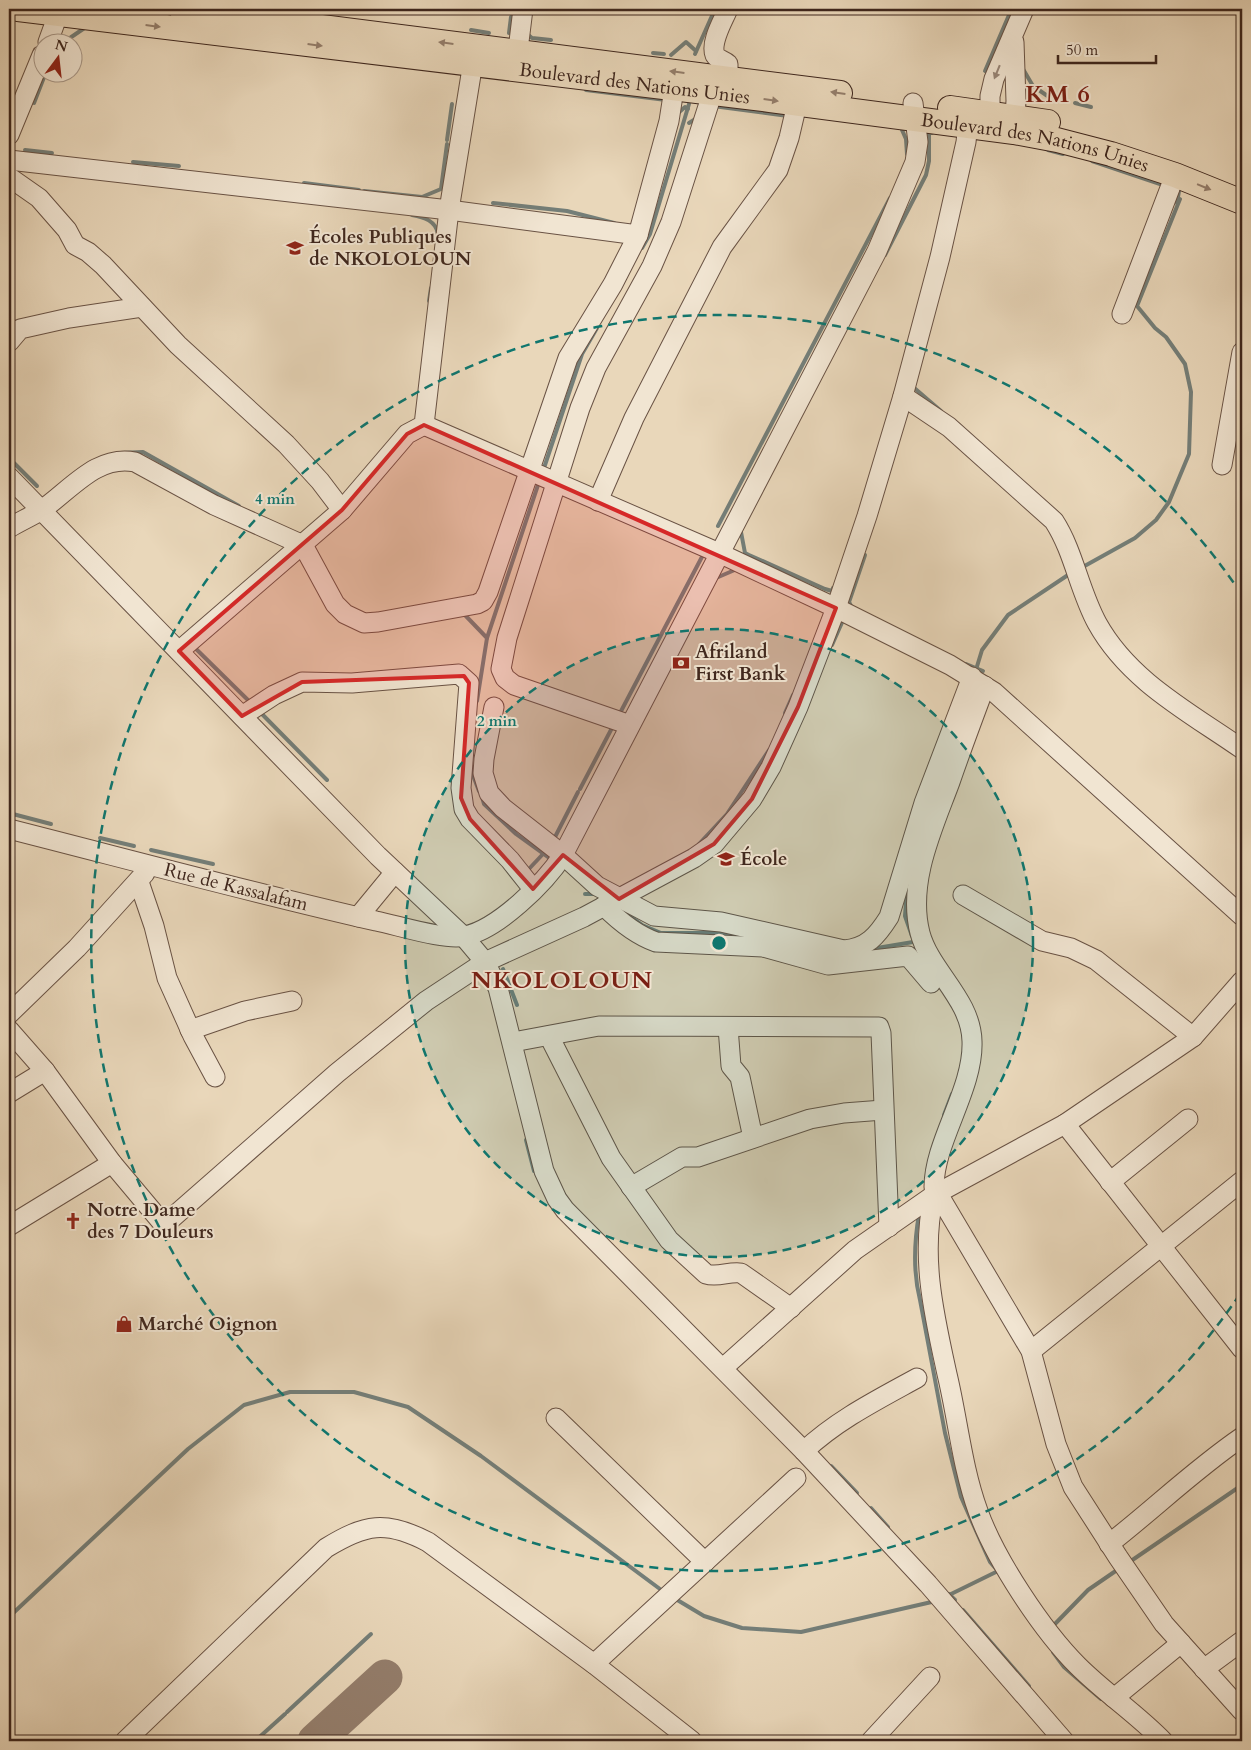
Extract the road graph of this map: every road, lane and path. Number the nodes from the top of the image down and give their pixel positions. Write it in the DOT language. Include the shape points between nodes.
graph roads {
  1 [pos="18,9"];
  2 [pos="181,9"];
  3 [pos="523,9"];
  4 [pos="728,9"];
  5 [pos="1024,9"];
  6 [pos="60,12"];
  7 [pos="52,32"];
  8 [pos="1014,36"];
  9 [pos="475,55"];
  10 [pos="516,60"];
  11 [pos="32,79"];
  12 [pos="720,86"];
  13 [pos="674,90"];
  14 [pos="797,104"];
  15 [pos="914,111"];
  16 [pos="979,119"];
  17 [pos="1015,124"];
  18 [pos="9,135"];
  19 [pos="9,160"];
  20 [pos="1174,175"];
  21 [pos="9,177"];
  22 [pos="1242,185"];
  23 [pos="1242,202"];
  24 [pos="449,210"];
  25 [pos="638,235"];
  26 [pos="142,307"];
  27 [pos="1122,314"];
  28 [pos="9,342"];
  29 [pos="1242,361"];
  30 [pos="903,396"];
  31 [pos="424,425"];
  32 [pos="1222,465"];
  33 [pos="529,471"];
  34 [pos="9,477"];
  35 [pos="556,482"];
  36 [pos="598,501"];
  37 [pos="41,510"];
  38 [pos="342,510"];
  39 [pos="9,528"];
  40 [pos="303,545"];
  41 [pos="718,553"];
  42 [pos="836,608"];
  43 [pos="179,651"];
  44 [pos="978,681"];
  45 [pos="494,707"];
  46 [pos="242,716"];
  47 [pos="630,724"];
  48 [pos="1242,749"];
  49 [pos="9,829"];
  50 [pos="557,863"];
  51 [pos="151,866"];
  52 [pos="395,872"];
  53 [pos="139,882"];
  54 [pos="533,889"];
  55 [pos="962,895"];
  56 [pos="602,908"];
  57 [pos="1242,916"];
  58 [pos="358,917"];
  59 [pos="464,937"];
  60 [pos="485,962"];
  61 [pos="1242,981"];
  62 [pos="931,983"];
  63 [pos="292,1001"];
  64 [pos="9,1014"];
  65 [pos="728,1027"];
  66 [pos="9,1030"];
  67 [pos="190,1030"];
  68 [pos="549,1036"];
  69 [pos="1193,1037"];
  70 [pos="512,1042"];
  71 [pos="45,1071"];
  72 [pos="215,1077"];
  73 [pos="9,1093"];
  74 [pos="883,1110"];
  75 [pos="1188,1120"];
  76 [pos="1065,1124"];
  77 [pos="753,1138"];
  78 [pos="112,1163"];
  79 [pos="1242,1181"];
  80 [pos="1110,1182"];
  81 [pos="631,1187"];
  82 [pos="934,1195"];
  83 [pos="9,1226"];
  84 [pos="889,1227"];
  85 [pos="1160,1246"];
  86 [pos="791,1308"];
  87 [pos="1242,1349"];
  88 [pos="1031,1352"];
  89 [pos="723,1368"];
  90 [pos="917,1378"];
  91 [pos="556,1418"];
  92 [pos="1242,1437"];
  93 [pos="804,1451"];
  94 [pos="796,1478"];
  95 [pos="1118,1557"];
  96 [pos="705,1562"];
  97 [pos="1242,1641"];
  98 [pos="1181,1643"];
  99 [pos="594,1664"];
  100 [pos="1204,1669"];
  101 [pos="930,1677"];
  102 [pos="1114,1698"];
  103 [pos="1242,1711"];
  104 [pos="125,1741"];
  105 [pos="692,1741"];
  106 [pos="870,1741"];
  107 [pos="1064,1741"];
  108 [pos="1163,1741"];
  1 -- 6 [label="main road, Boulevard des Nations Unies"];
  9 -- 2 [label="main road, Boulevard des Nations Unies, one-way"];
  3 -- 10 [label="street"];
  4 -- 12 [label="street" via="715,46 718,59 728,64"];
  5 -- 8 [label="street"];
  6 -- 7 [label="street"];
  6 -- 9 [label="main road, Boulevard des Nations Unies, one-way"];
  8 -- 16 [label="street, one-way"];
  8 -- 17 [label="street"];
  9 -- 10 [label="main road, Boulevard des Nations Unies"];
  9 -- 24 [label="street"];
  12 -- 10 [label="main road, Boulevard des Nations Unies, one-way"];
  10 -- 13 [label="main road, Boulevard des Nations Unies"];
  11 -- 18 [label="street"];
  12 -- 13 [label="main road, Boulevard des Nations Unies"];
  12 -- 14 [label="main road, Boulevard des Nations Unies, one-way"];
  15 -- 12 [label="main road, Boulevard des Nations Unies, one-way"];
  12 -- 35 [label="street" via="671,222 652,266 596,368"];
  13 -- 25 [label="street" via="667,130"];
  14 -- 15 [label="main road, Boulevard des Nations Unies"];
  14 -- 36 [label="street" via="778,170 722,247 634,418"];
  15 -- 16 [label="main road, Boulevard des Nations Unies"];
  15 -- 41 [label="street" via="918,142 909,180 877,250"];
  16 -- 17 [label="main road, Boulevard des Nations Unies"];
  16 -- 30 [label="street" via="953,204"];
  17 -- 20 [label="main road, Boulevard des Nations Unies"];
  17 -- 22 [label="main road, Boulevard des Nations Unies" via="1056,124 1143,147"];
  19 -- 24 [label="street"];
  20 -- 23 [label="main road, Boulevard des Nations Unies, one-way"];
  20 -- 27 [label="street"];
  21 -- 26 [label="street" via="39,198 67,230 75,245 94,257"];
  24 -- 25 [label="street"];
  24 -- 31 [label="street"];
  25 -- 33 [label="street" via="613,284 568,358"];
  26 -- 28 [label="street" via="20,329"];
  26 -- 38 [label="street" via="178,345 286,444"];
  29 -- 32 [label="street"];
  30 -- 42 [label="street"];
  30 -- 48 [label="street" via="949,427 1054,521 1064,536 1096,621 1129,667 1148,684"];
  31 -- 33 [label="street"];
  31 -- 38 [label="street" via="407,434"];
  33 -- 35 [label="street"];
  33 -- 40 [label="street" via="488,592 477,604 378,622 353,620 335,604"];
  34 -- 37 [label="street"];
  35 -- 36 [label="street"];
  35 -- 47 [label="street" via="506,638 502,669 505,678 514,685"];
  36 -- 41 [label="street"];
  37 -- 39 [label="street"];
  37 -- 40 [label="street" via="99,467 125,460 135,462 214,505"];
  37 -- 43 [label="street"];
  38 -- 40 [label="street"];
  40 -- 43 [label="street"];
  41 -- 42 [label="street"];
  41 -- 47 [label="street"];
  42 -- 44 [label="street"];
  42 -- 56 [label="street" via="798,707 771,767 752,799 714,844"];
  43 -- 46 [label="street"];
  44 -- 56 [label="street" via="924,804 890,917 868,944 844,950 721,922"];
  44 -- 57 [label="street"];
  44 -- 82 [label="street" via="918,879 916,905 920,933 958,998 972,1039 968,1075 934,1178"];
  45 -- 50 [label="street" via="483,773 490,794"];
  46 -- 52 [label="street"];
  46 -- 54 [label="street" via="302,682 352,683 464,676 469,683 461,788 464,808 470,819"];
  47 -- 50 [label="street"];
  49 -- 51 [label="street, Rue de Kassalafam"];
  50 -- 54 [label="street"];
  50 -- 56 [label="street" via="597,886"];
  51 -- 53 [label="street"];
  51 -- 58 [label="street, Rue de Kassalafam"];
  52 -- 58 [label="street"];
  52 -- 59 [label="street"];
  53 -- 64 [label="street"];
  53 -- 67 [label="street" via="167,978"];
  54 -- 59 [label="street" via="499,919"];
  55 -- 69 [label="street" via="1042,941 1076,950 1096,960"];
  56 -- 60 [label="street"];
  56 -- 62 [label="street" via="656,942 763,947 828,964 908,956"];
  58 -- 59 [label="street, Rue de Kassalafam"];
  59 -- 60 [label="street"];
  60 -- 70 [label="street" via="498,988"];
  60 -- 78 [label="street" via="385,1033 164,1225"];
  61 -- 69 [label="street"];
  63 -- 67 [label="street" via="245,1011"];
  65 -- 68 [label="street" via="599,1026"];
  65 -- 74 [label="street" via="879,1027"];
  65 -- 77 [label="street" via="731,1066 740,1077"];
  66 -- 71 [label="street"];
  67 -- 72 [label="street"];
  68 -- 70 [label="street"];
  68 -- 81 [label="street" via="611,1158"];
  69 -- 76 [label="street"];
  70 -- 89 [label="street" via="534,1138 557,1199"];
  71 -- 73 [label="street"];
  71 -- 78 [label="street"];
  74 -- 77 [label="street" via="810,1118"];
  74 -- 84 [label="street"];
  75 -- 80 [label="street"];
  76 -- 80 [label="street"];
  76 -- 82 [label="street"];
  77 -- 81 [label="street" via="698,1157 682,1157"];
  78 -- 83 [label="street"];
  79 -- 85 [label="street"];
  80 -- 85 [label="street"];
  81 -- 86 [label="street" via="669,1240 706,1274 741,1273"];
  82 -- 84 [label="street"];
  82 -- 88 [label="street"];
  82 -- 102 [label="street" via="927,1239 930,1287 966,1468 978,1510 1007,1569 1045,1626 1077,1666"];
  84 -- 86 [label="street" via="855,1250"];
  85 -- 87 [label="street"];
  85 -- 88 [label="street"];
  86 -- 89 [label="street"];
  88 -- 95 [label="street" via="1056,1444 1073,1487"];
  89 -- 93 [label="street"];
  90 -- 93 [label="street" via="851,1414"];
  91 -- 96 [label="street"];
  92 -- 95 [label="street" via="1188,1477 1155,1507"];
  93 -- 107 [label="street" via="928,1584"];
  94 -- 96 [label="street"];
  95 -- 98 [label="street"];
  96 -- 99 [label="street"];
  97 -- 100 [label="street"];
  98 -- 100 [label="street"];
  98 -- 102 [label="street"];
  99 -- 104 [label="street" via="428,1542 410,1532 372,1527 350,1533 326,1548"];
  99 -- 105 [label="street"];
  100 -- 103 [label="street"];
  101 -- 106 [label="street"];
  102 -- 108 [label="street"];
}
